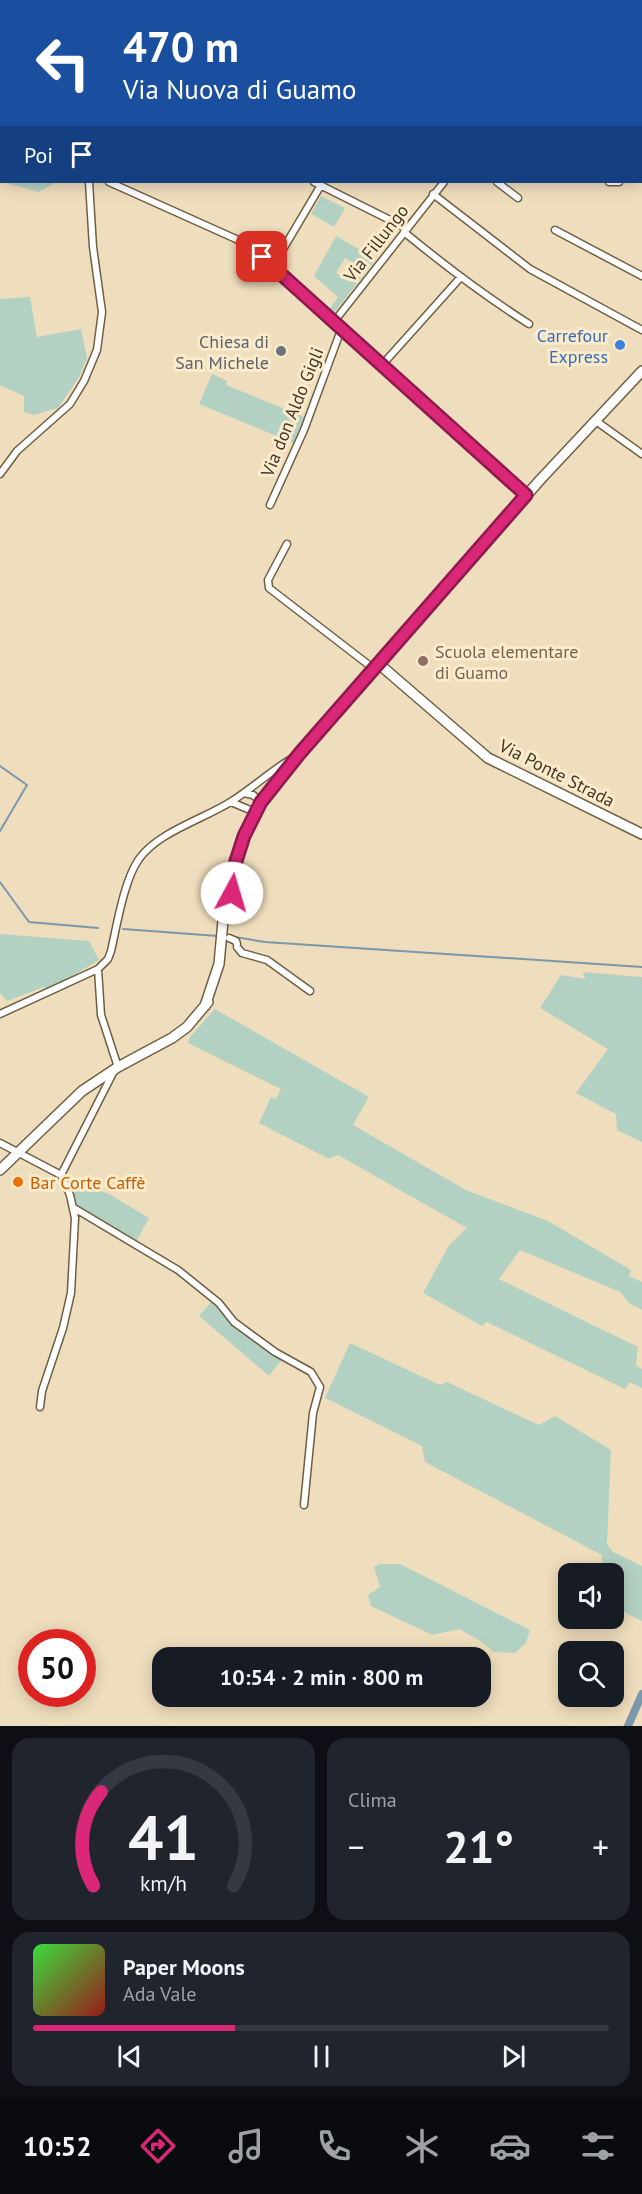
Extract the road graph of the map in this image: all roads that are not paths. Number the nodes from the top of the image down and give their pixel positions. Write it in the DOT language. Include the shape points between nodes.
graph roads {
  1 [pos="88,183"];
  2 [pos="111,183"];
  3 [pos="317,183"];
  4 [pos="443,183"];
  5 [pos="498,183"];
  6 [pos="434,194"];
  7 [pos="518,198"];
  8 [pos="405,230"];
  9 [pos="555,230"];
  10 [pos="273,267"];
  11 [pos="642,276"];
  12 [pos="460,278"];
  13 [pos="333,323"];
  14 [pos="530,324"];
  15 [pos="341,330"];
  16 [pos="642,330"];
  17 [pos="382,365"];
  18 [pos="642,371"];
  19 [pos="596,421"];
  20 [pos="642,454"];
  21 [pos="0,474"];
  22 [pos="526,495"];
  23 [pos="270,505"];
  24 [pos="287,544"];
  25 [pos="377,667"];
  26 [pos="299,754"];
  27 [pos="244,793"];
  28 [pos="231,802"];
  29 [pos="261,802"];
  30 [pos="255,812"];
  31 [pos="642,834"];
  32 [pos="235,864"];
  33 [pos="234,943"];
  34 [pos="98,969"];
  35 [pos="310,991"];
  36 [pos="205,1006"];
  37 [pos="0,1014"];
  38 [pos="116,1069"];
  39 [pos="0,1143"];
  40 [pos="18,1153"];
  41 [pos="0,1170"];
  42 [pos="61,1175"];
  43 [pos="74,1208"];
  44 [pos="40,1407"];
  45 [pos="304,1505"];
  1 -- 21 [label="street" via="102,312 98,350 70,404 17,451"];
  2 -- 10 [label="street" via="236,240"];
  3 -- 8 [label="street"];
  3 -- 10 [label="street"];
  4 -- 6 [label="street, Via Fillungo"];
  5 -- 7 [label="street"];
  6 -- 8 [label="street, Via Fillungo"];
  6 -- 16 [label="street" via="530,269"];
  8 -- 12 [label="street"];
  8 -- 13 [label="street, Via Fillungo"];
  9 -- 11 [label="street"];
  10 -- 13 [label="street"];
  12 -- 14 [label="street"];
  12 -- 17 [label="street"];
  13 -- 15 [label="street"];
  15 -- 17 [label="street"];
  15 -- 23 [label="street, Via don Aldo Gigli" via="304,430"];
  17 -- 22 [label="street"];
  18 -- 19 [label="main road"];
  19 -- 20 [label="street"];
  19 -- 22 [label="main road"];
  22 -- 25 [label="main road"];
  24 -- 25 [label="street" via="268,580 269,588"];
  25 -- 26 [label="main road"];
  25 -- 31 [label="main road, Via Ponte Strada" via="488,758"];
  26 -- 27 [label="street"];
  26 -- 29 [label="main road"];
  27 -- 28 [label="street"];
  27 -- 29 [label="street"];
  28 -- 30 [label="street"];
  28 -- 34 [label="street" via="157,842 140,857 123,899 111,951"];
  29 -- 30 [label="main road"];
  30 -- 32 [label="main road"];
  32 -- 33 [label="main road"];
  32 -- 36 [label="main road" via="226,893 219,964"];
  33 -- 35 [label="street" via="242,953 267,960"];
  33 -- 36 [label="main road" via="214,995"];
  34 -- 37 [label="street"];
  34 -- 38 [label="street" via="101,1015"];
  36 -- 38 [label="main road" via="172,1038"];
  38 -- 40 [label="main road" via="81,1091"];
  38 -- 42 [label="street"];
  39 -- 40 [label="street"];
  40 -- 41 [label="main road"];
  40 -- 42 [label="street"];
  42 -- 43 [label="street"];
  43 -- 44 [label="street" via="71,1293"];
  43 -- 45 [label="street" via="178,1270 219,1303 234,1322 310,1372 320,1387 313,1413"];
}
